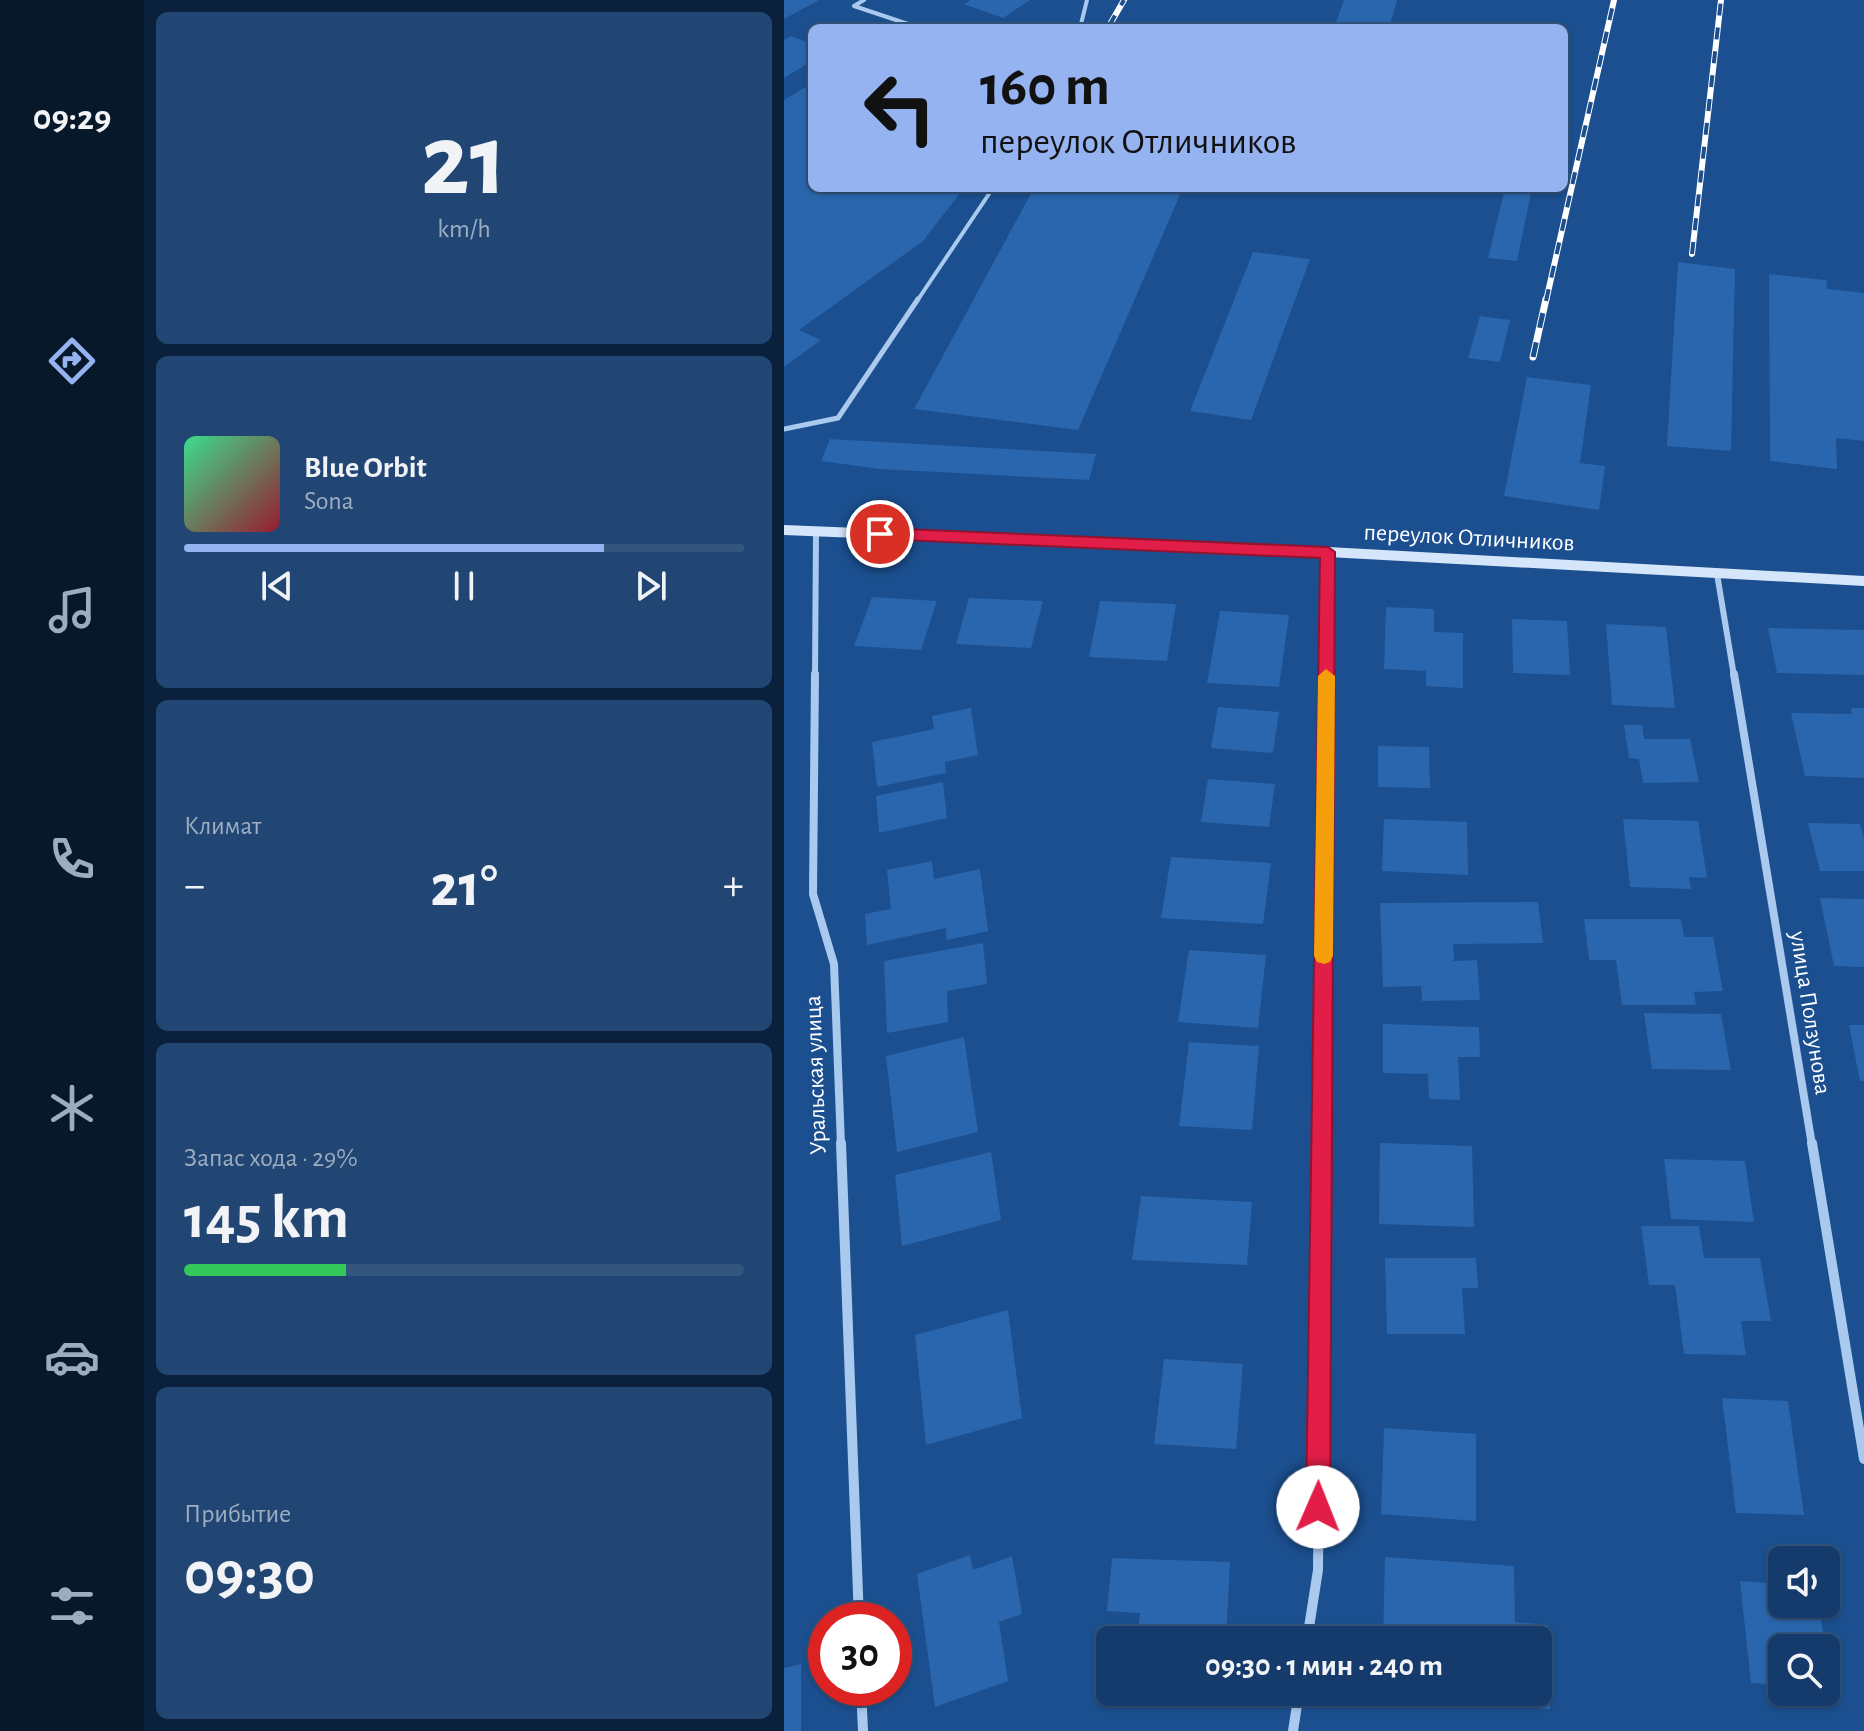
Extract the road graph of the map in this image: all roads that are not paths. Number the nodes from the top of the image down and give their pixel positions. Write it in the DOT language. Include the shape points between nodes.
graph roads {
  1 [pos="864,0"];
  2 [pos="1087,0"];
  3 [pos="908,24"];
  4 [pos="1081,24"];
  5 [pos="990,192"];
  6 [pos="784,429"];
  7 [pos="784,530"];
  8 [pos="816,531"];
  9 [pos="1328,552"];
  10 [pos="1717,574"];
  11 [pos="1864,581"];
  12 [pos="1864,1459"];
  13 [pos="858,1602"];
  14 [pos="1309,1626"];
  15 [pos="862,1706"];
  16 [pos="1297,1706"];
  17 [pos="863,1731"];
  18 [pos="1293,1731"];
  1 -- 3 [label="lane" via="854,6"];
  2 -- 4 [label="lane"];
  5 -- 6 [label="lane" via="838,418"];
  7 -- 8 [label="main road, переулок Отличников"];
  8 -- 9 [label="main road, переулок Отличников"];
  8 -- 13 [label="street, Уральская улица" via="813,894 834,964"];
  9 -- 10 [label="main road, переулок Отличников"];
  9 -- 14 [label="street" via="1318,1570"];
  10 -- 11 [label="main road, переулок Отличников"];
  10 -- 12 [label="street, улица Ползунова"];
  15 -- 17 [label="street"];
  16 -- 18 [label="street"];
}
